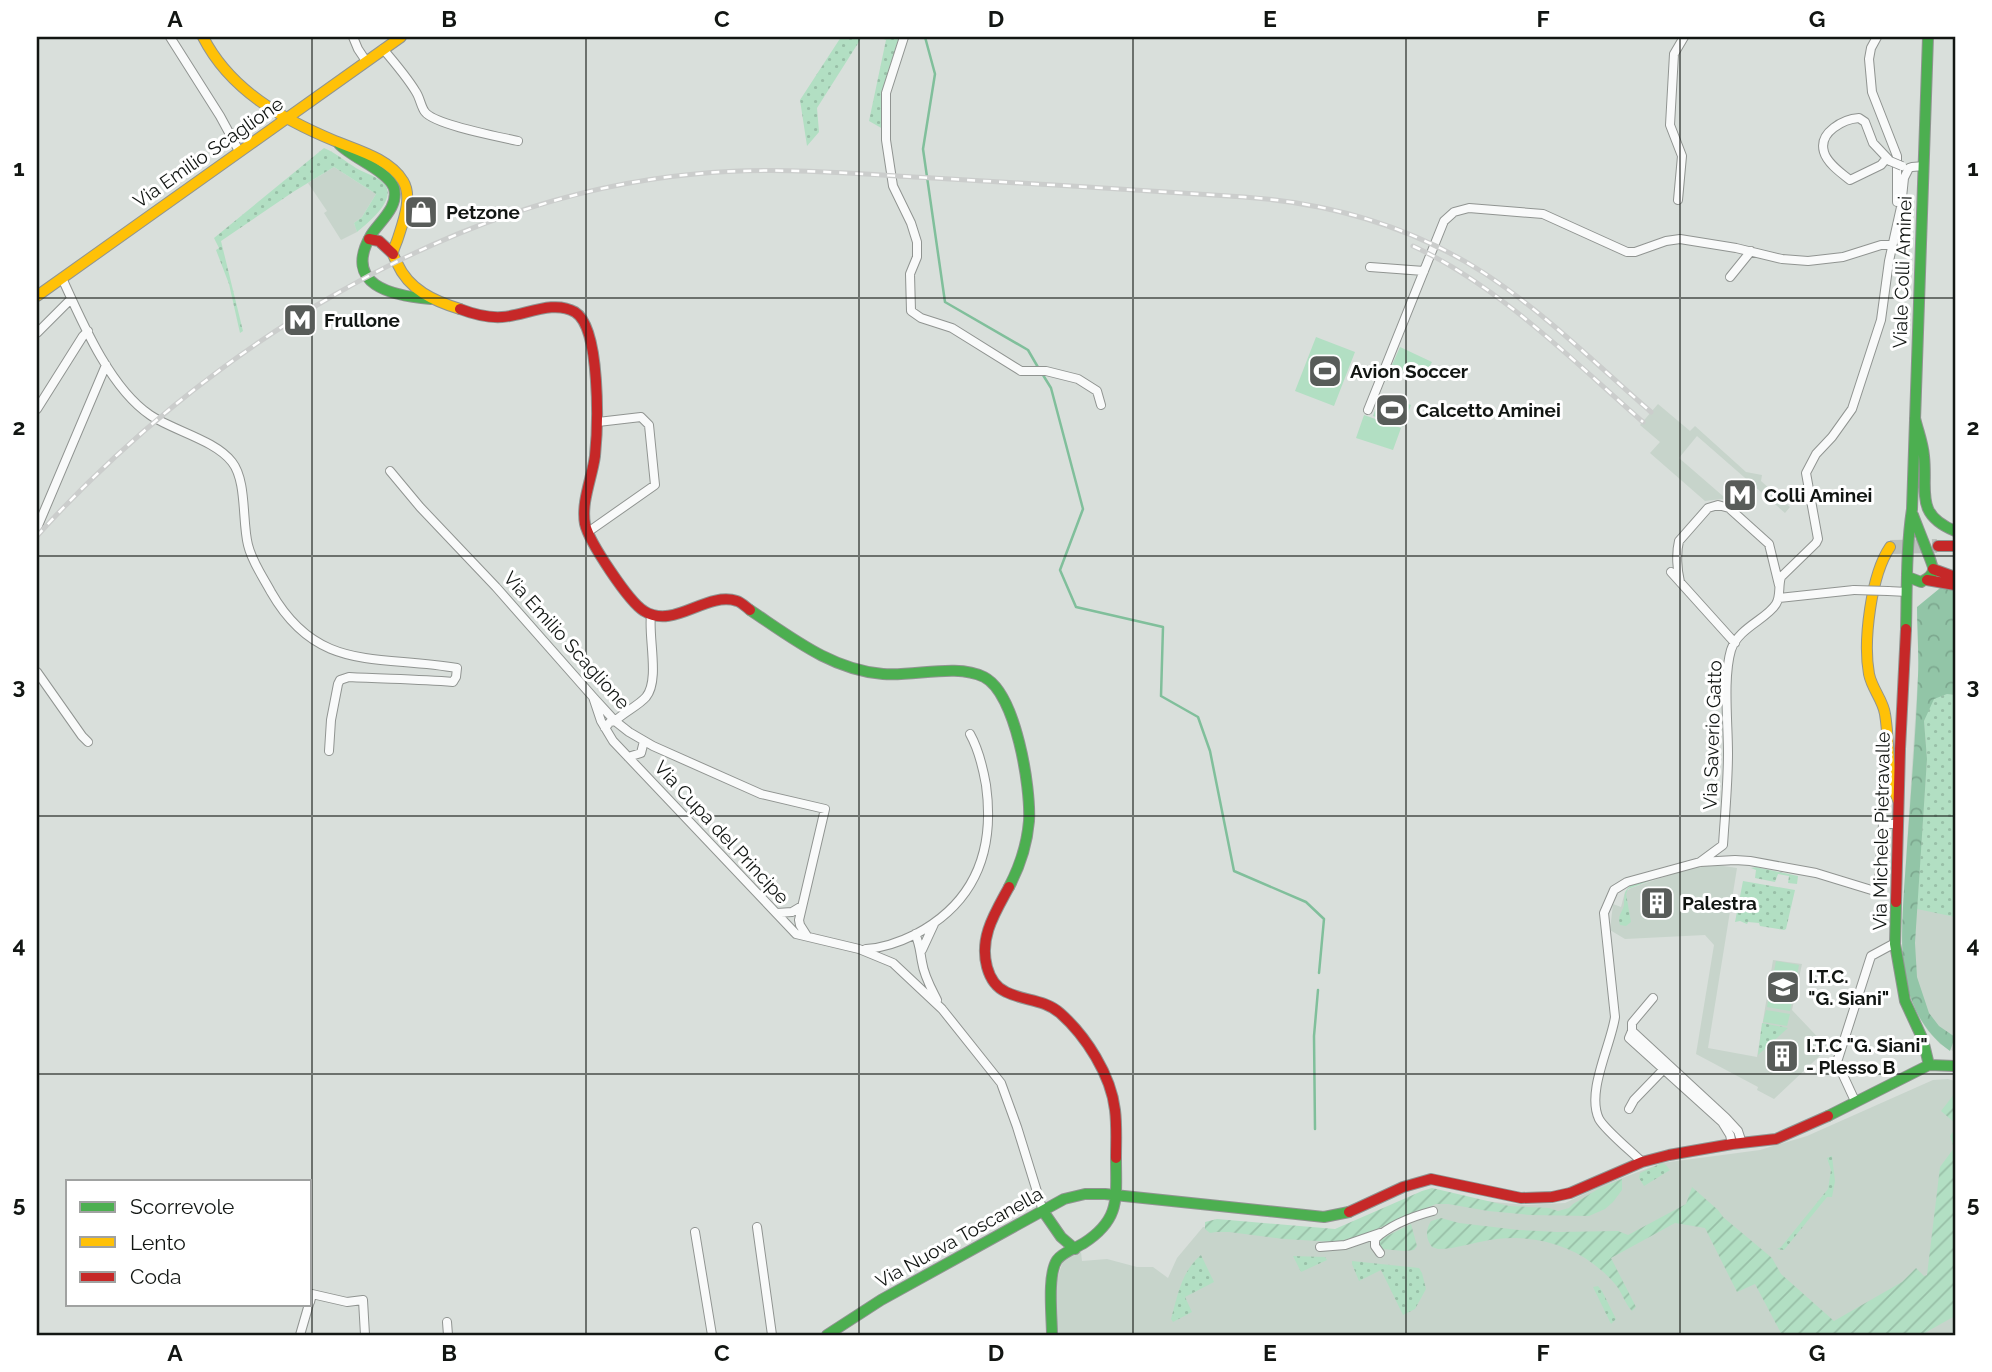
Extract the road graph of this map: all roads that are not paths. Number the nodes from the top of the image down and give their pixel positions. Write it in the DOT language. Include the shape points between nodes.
graph roads {
  1 [pos="170,37"];
  2 [pos="203,37"];
  3 [pos="353,37"];
  4 [pos="401,37"];
  5 [pos="904,37"];
  6 [pos="1684,37"];
  7 [pos="1877,37"];
  8 [pos="1928,37"];
  9 [pos="383,49"];
  10 [pos="366,61"];
  11 [pos="287,118"];
  12 [pos="518,141"];
  13 [pos="338,142"];
  14 [pos="239,151"];
  15 [pos="1888,160"];
  16 [pos="1924,166"];
  17 [pos="1905,167"];
  18 [pos="1678,200"];
  19 [pos="1901,207"];
  20 [pos="369,239"];
  21 [pos="1891,245"];
  22 [pos="1751,251"];
  23 [pos="393,254"];
  24 [pos="1370,267"];
  25 [pos="1424,271"];
  26 [pos="1730,277"];
  27 [pos="62,278"];
  28 [pos="37,296"];
  29 [pos="71,299"];
  30 [pos="434,299"];
  31 [pos="88,331"];
  32 [pos="37,333"];
  33 [pos="106,365"];
  34 [pos="1101,405"];
  35 [pos="37,409"];
  36 [pos="1368,410"];
  37 [pos="1915,418"];
  38 [pos="598,422"];
  39 [pos="390,471"];
  40 [pos="1912,509"];
  41 [pos="37,528"];
  42 [pos="1955,531"];
  43 [pos="588,532"];
  44 [pos="1938,546"];
  45 [pos="1955,546"];
  46 [pos="1890,547"];
  47 [pos="1929,558"];
  48 [pos="1908,560"];
  49 [pos="1933,569"];
  50 [pos="1671,572"];
  51 [pos="1908,577"];
  52 [pos="1955,577"];
  53 [pos="1927,580"];
  54 [pos="1680,582"];
  55 [pos="1779,585"];
  56 [pos="1955,585"];
  57 [pos="1907,592"];
  58 [pos="1779,598"];
  59 [pos="651,615"];
  60 [pos="1735,643"];
  61 [pos="37,671"];
  62 [pos="593,697"];
  63 [pos="615,721"];
  64 [pos="605,728"];
  65 [pos="970,734"];
  66 [pos="644,741"];
  67 [pos="88,742"];
  68 [pos="329,751"];
  69 [pos="628,757"];
  70 [pos="1899,802"];
  71 [pos="1898,824"];
  72 [pos="1700,862"];
  73 [pos="802,906"];
  74 [pos="777,913"];
  75 [pos="936,921"];
  76 [pos="915,934"];
  77 [pos="807,936"];
  78 [pos="1895,943"];
  79 [pos="892,945"];
  80 [pos="859,949"];
  81 [pos="921,953"];
  82 [pos="893,963"];
  83 [pos="927,980"];
  84 [pos="918,985"];
  85 [pos="1653,998"];
  86 [pos="942,1009"];
  87 [pos="1632,1031"];
  88 [pos="1928,1065"];
  89 [pos="1955,1066"];
  90 [pos="1663,1070"];
  91 [pos="1856,1100"];
  92 [pos="1629,1110"];
  93 [pos="1737,1143"];
  94 [pos="1642,1162"];
  95 [pos="1115,1195"];
  96 [pos="1043,1210"];
  97 [pos="1433,1211"];
  98 [pos="757,1227"];
  99 [pos="695,1232"];
  100 [pos="1382,1232"];
  101 [pos="1061,1237"];
  102 [pos="1320,1247"];
  103 [pos="1074,1249"];
  104 [pos="1380,1254"];
  105 [pos="1061,1255"];
  106 [pos="312,1294"];
  107 [pos="308,1306"];
  108 [pos="447,1322"];
  109 [pos="300,1335"];
  110 [pos="365,1335"];
  111 [pos="448,1335"];
  112 [pos="712,1335"];
  113 [pos="772,1335"];
  114 [pos="827,1335"];
  115 [pos="1052,1335"];
  1 -- 14 [label="street"];
  2 -- 11 [label="main road" via="212,55 242,88"];
  3 -- 10 [label="street"];
  4 -- 9 [label="main road, Via Emilio Scaglione"];
  5 -- 34 [label="street" via="886,93 886,140 892,186 917,242 910,274 911,311 952,328 1021,370 1078,379 1097,391"];
  6 -- 18 [label="street" via="1674,54 1670,125 1682,156"];
  7 -- 19 [label="street" via="1871,48 1871,92 1897,156 1897,201"];
  8 -- 16 [label="main road, Viale Colli Aminei"];
  9 -- 10 [label="main road, Via Emilio Scaglione"];
  9 -- 12 [label="street" via="433,118"];
  10 -- 11 [label="main road, Via Emilio Scaglione"];
  11 -- 13 [label="main road"];
  11 -- 14 [label="main road, Via Emilio Scaglione"];
  13 -- 20 [label="main road" via="391,180 395,189 389,212"];
  13 -- 23 [label="main road" via="389,167 405,183 407,198"];
  14 -- 27 [label="main road, Via Emilio Scaglione"];
  15 -- 15 [label="street" via="1859,118 1830,130 1824,141 1824,153 1850,180"];
  15 -- 17 [label="street, bridge"];
  16 -- 17 [label="street"];
  16 -- 37 [label="main road, Viale Colli Aminei"];
  17 -- 19 [label="street"];
  19 -- 21 [label="street"];
  20 -- 23 [label="main road" via="379,241"];
  20 -- 30 [label="main road" via="362,265 372,284"];
  21 -- 22 [label="street" via="1808,261"];
  21 -- 55 [label="street" via="1881,320 1852,410 1806,472 1818,539"];
  22 -- 25 [label="street" via="1673,239 1626,252 1543,214 1469,208 1444,221"];
  22 -- 26 [label="street"];
  23 -- 30 [label="main road" via="407,280"];
  24 -- 25 [label="street"];
  25 -- 36 [label="street"];
  27 -- 28 [label="main road, Via Emilio Scaglione"];
  27 -- 29 [label="street"];
  29 -- 31 [label="street"];
  29 -- 32 [label="street"];
  30 -- 38 [label="main road" via="498,318 549,307 579,315 589,330"];
  31 -- 33 [label="street"];
  31 -- 35 [label="street"];
  33 -- 41 [label="street"];
  33 -- 68 [label="street" via="147,413 232,461 250,553 275,599 302,631 339,653 457,668 453,682 340,680"];
  37 -- 40 [label="main road, Viale Colli Aminei"];
  37 -- 42 [label="main road" via="1924,457 1925,506 1940,526"];
  38 -- 43 [label="main road" via="585,513"];
  38 -- 43 [label="street" via="641,418 649,425 654,485"];
  39 -- 62 [label="street, Via Emilio Scaglione"];
  40 -- 47 [label="main road"];
  40 -- 48 [label="main road, Viale Colli Aminei"];
  43 -- 59 [label="main road" via="614,574"];
  44 -- 45 [label="main road"];
  46 -- 70 [label="main road" via="1875,584 1868,658 1871,680 1885,713 1892,788"];
  47 -- 48 [label="main road" via="1920,554"];
  47 -- 49 [label="main road"];
  48 -- 51 [label="main road"];
  49 -- 52 [label="main road"];
  49 -- 53 [label="main road"];
  50 -- 54 [label="street"];
  51 -- 53 [label="main road" via="1916,582"];
  51 -- 57 [label="main road, Via Michele Pietravalle"];
  53 -- 56 [label="main road"];
  54 -- 55 [label="street" via="1679,541 1708,508 1718,505 1730,508 1769,544"];
  54 -- 60 [label="street"];
  55 -- 58 [label="street"];
  57 -- 58 [label="street, bridge" via="1854,590"];
  57 -- 70 [label="main road, Via Michele Pietravalle"];
  58 -- 60 [label="street, Via Saverio Gatto"];
  59 -- 63 [label="street" via="650,688 644,700"];
  59 -- 95 [label="main road" via="672,615 721,600 737,601 818,656 841,665 879,674 966,672 995,686 1008,706 1016,732 1029,809 1021,861 984,940 989,975 1002,991 1047,1004 1058,1012 1103,1071 1115,1110"];
  60 -- 72 [label="street, Via Saverio Gatto" via="1727,684 1723,845"];
  61 -- 67 [label="street"];
  62 -- 63 [label="street, Via Emilio Scaglione"];
  62 -- 64 [label="street, Via Cupa del Principe"];
  63 -- 64 [label="street"];
  63 -- 66 [label="street, Via Emilio Scaglione"];
  64 -- 69 [label="street, Via Cupa del Principe"];
  65 -- 75 [label="street, Via Cupa del Principe" via="984,773 989,820 986,845 967,890"];
  66 -- 69 [label="street" via="641,753"];
  66 -- 73 [label="street, Via Emilio Scaglione" via="761,794 825,809"];
  69 -- 74 [label="street, Via Cupa del Principe"];
  70 -- 71 [label="main road, Via Michele Pietravalle"];
  71 -- 72 [label="street" via="1883,824 1878,892 1816,873 1750,861"];
  71 -- 78 [label="main road, Via Michele Pietravalle"];
  72 -- 94 [label="street" via="1627,882 1614,890 1604,913 1615,1017 1598,1075 1597,1106 1599,1119"];
  73 -- 74 [label="street"];
  73 -- 77 [label="street, Via Emilio Scaglione" via="800,925"];
  74 -- 77 [label="street, Via Cupa del Principe" via="796,934"];
  75 -- 76 [label="street, Via Cupa del Principe"];
  75 -- 81 [label="street"];
  76 -- 79 [label="street, Via Cupa del Principe"];
  76 -- 81 [label="street"];
  77 -- 80 [label="street, Via Cupa del Principe"];
  78 -- 88 [label="main road, Via Michele Pietravalle" via="1905,1001 1923,1040"];
  78 -- 91 [label="street" via="1873,957 1839,1062"];
  79 -- 80 [label="street, Via Cupa del Principe"];
  79 -- 82 [label="street"];
  80 -- 82 [label="street, Via Cupa del Principe"];
  81 -- 83 [label="street"];
  82 -- 84 [label="street, Via Cupa del Principe"];
  83 -- 84 [label="street"];
  83 -- 86 [label="street"];
  84 -- 86 [label="street, Via Cupa del Principe"];
  85 -- 87 [label="street" via="1632,1023"];
  86 -- 96 [label="street, Via Cupa del Principe" via="1001,1083"];
  87 -- 90 [label="street" via="1629,1038"];
  87 -- 93 [label="street" via="1726,1118 1738,1131"];
  88 -- 89 [label="main road"];
  88 -- 91 [label="main road, Via Nuova Toscanella"];
  90 -- 92 [label="street"];
  90 -- 93 [label="street" via="1722,1122"];
  91 -- 93 [label="main road, Via Nuova Toscanella" via="1776,1139"];
  93 -- 94 [label="main road, Via Nuova Toscanella"];
  94 -- 95 [label="main road, Via Nuova Toscanella" via="1552,1197 1521,1198 1431,1179 1416,1181 1346,1214 1324,1217"];
  95 -- 96 [label="main road, Via Nuova Toscanella" via="1074,1195"];
  95 -- 103 [label="main road" via="1109,1221"];
  96 -- 101 [label="main road"];
  96 -- 114 [label="main road, Via Nuova Toscanella"];
  97 -- 100 [label="street"];
  98 -- 113 [label="street"];
  99 -- 112 [label="street"];
  100 -- 102 [label="street" via="1345,1245"];
  100 -- 104 [label="street" via="1375,1239"];
  101 -- 103 [label="main road"];
  101 -- 105 [label="street"];
  103 -- 105 [label="main road"];
  105 -- 115 [label="main road" via="1053,1278"];
  106 -- 110 [label="street" via="347,1302 363,1300"];
  107 -- 109 [label="street"];
  108 -- 111 [label="street"];
}
